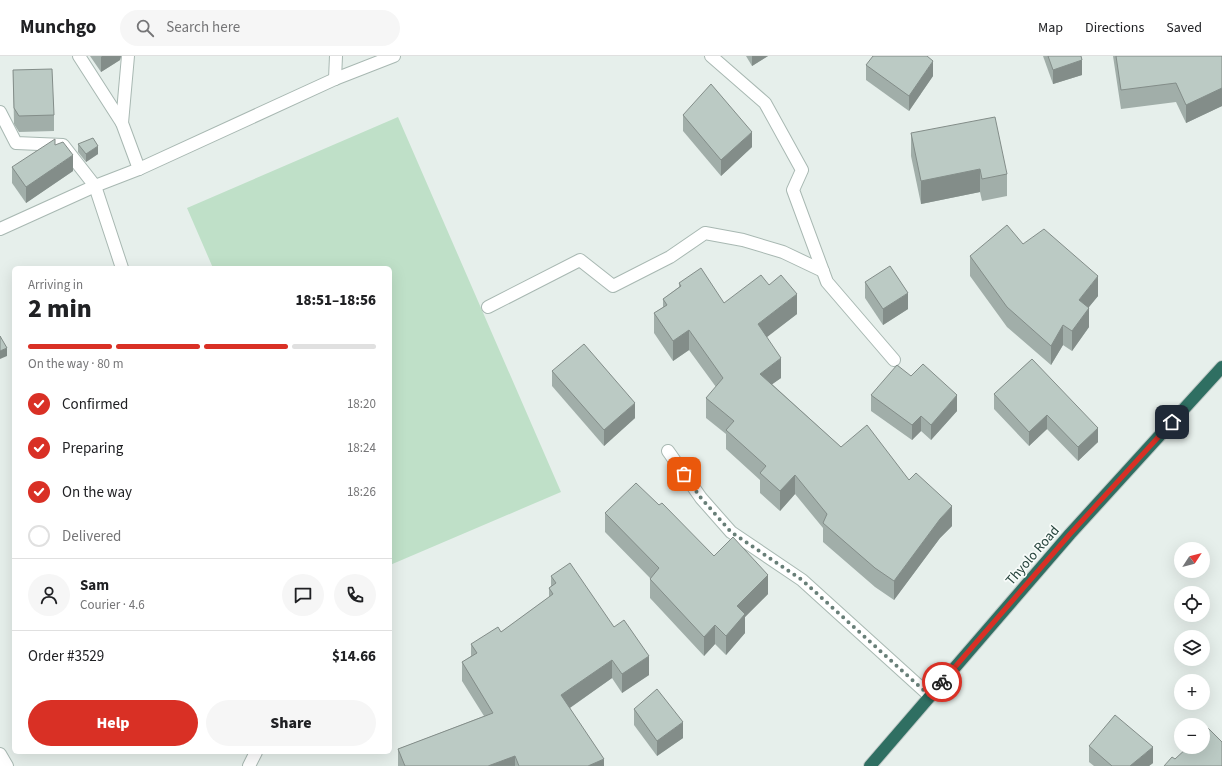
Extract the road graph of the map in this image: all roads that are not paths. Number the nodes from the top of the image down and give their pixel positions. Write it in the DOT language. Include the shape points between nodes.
graph roads {
  1 [pos="79,56"];
  2 [pos="128,56"];
  3 [pos="336,56"];
  4 [pos="394,56"];
  5 [pos="710,56"];
  6 [pos="335,79"];
  7 [pos="0,112"];
  8 [pos="122,123"];
  9 [pos="140,169"];
  10 [pos="95,186"];
  11 [pos="0,229"];
  12 [pos="121,266"];
  13 [pos="823,271"];
  14 [pos="488,307"];
  15 [pos="894,360"];
  16 [pos="1222,367"];
  17 [pos="668,451"];
  18 [pos="930,696"];
  19 [pos="0,754"];
  20 [pos="255,754"];
  21 [pos="7,766"];
  22 [pos="249,766"];
  23 [pos="870,766"];
  1 -- 8 [label="street"];
  2 -- 8 [label="street"];
  3 -- 6 [label="street"];
  4 -- 6 [label="street"];
  5 -- 13 [label="street" via="765,103 802,170 793,190"];
  6 -- 9 [label="street"];
  7 -- 10 [label="street" via="16,142 63,145"];
  8 -- 9 [label="street"];
  9 -- 10 [label="street"];
  10 -- 11 [label="street"];
  10 -- 12 [label="street"];
  13 -- 14 [label="street" via="783,252 743,240 705,234 670,257 613,286 580,260"];
  13 -- 15 [label="street" via="827,282"];
  16 -- 18 [label="highway, Thyolo Road" via="1070,534"];
  17 -- 18 [label="street" via="701,498 731,532 802,580"];
  18 -- 23 [label="highway, Thyolo Road"];
  19 -- 21 [label="street"];
  20 -- 22 [label="street"];
}
